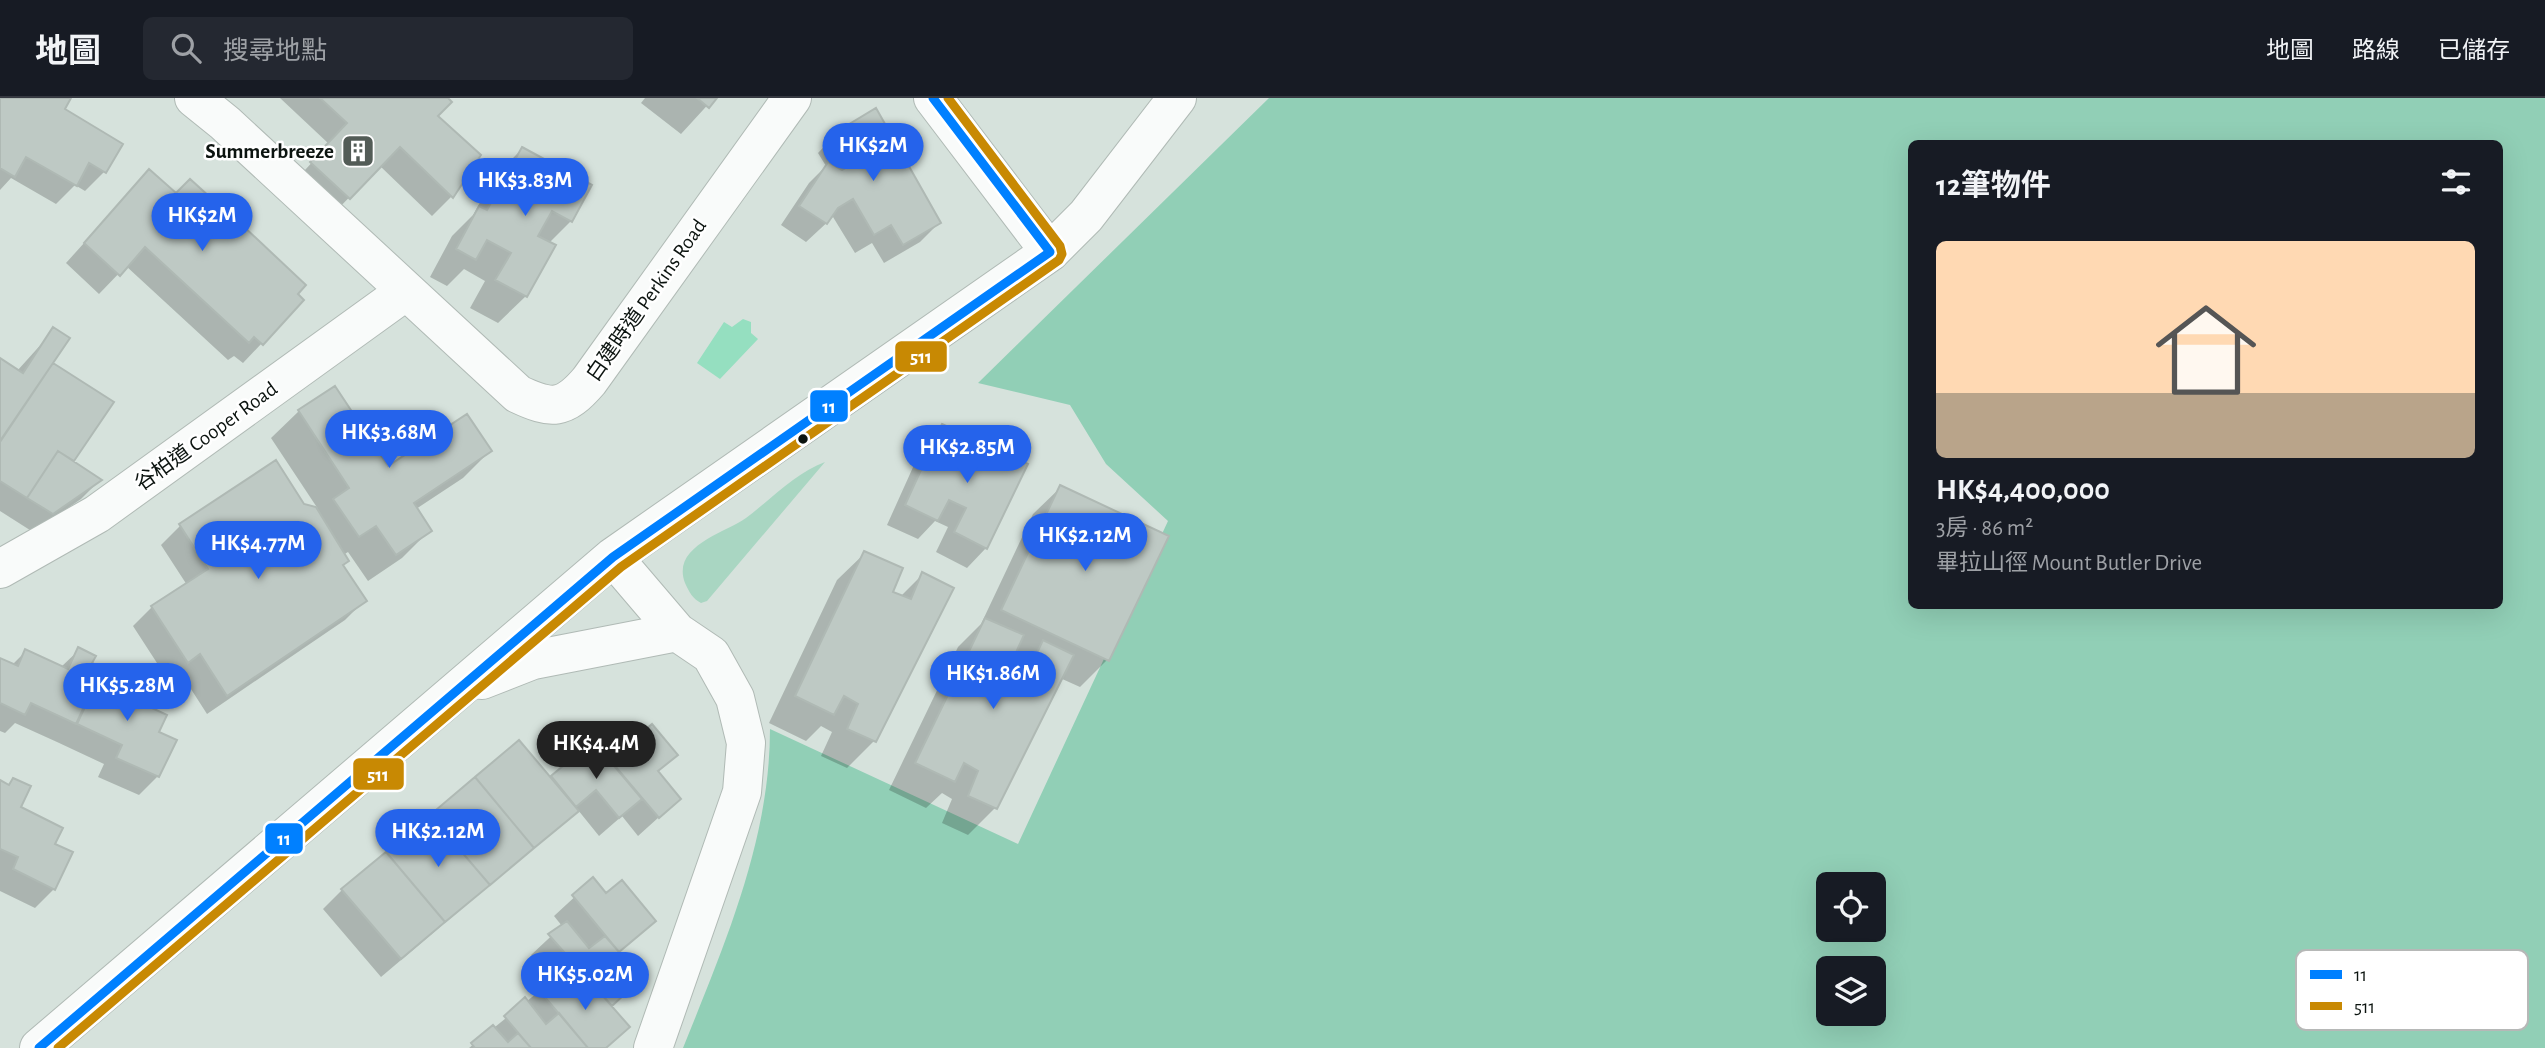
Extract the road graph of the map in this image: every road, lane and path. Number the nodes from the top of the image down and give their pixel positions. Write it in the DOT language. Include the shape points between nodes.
graph roads {
  1 [pos="194,98"];
  2 [pos="792,98"];
  3 [pos="933,98"];
  4 [pos="1177,98"];
  5 [pos="1050,252"];
  6 [pos="406,291"];
  7 [pos="613,556"];
  8 [pos="0,569"];
  9 [pos="677,632"];
  10 [pos="456,691"];
  11 [pos="38,1048"];
  12 [pos="653,1048"];
  1 -- 6 [label="street, 白建時道 Perkins Road"];
  2 -- 6 [label="street, 白建時道 Perkins Road" via="574,399 542,405 518,394"];
  3 -- 5 [label="street"];
  4 -- 5 [label="street" via="1086,216"];
  5 -- 7 [label="street"];
  6 -- 8 [label="street, 谷柏道 Cooper Road" via="97,514"];
  7 -- 9 [label="street"];
  7 -- 10 [label="street"];
  9 -- 10 [label="street" via="533,660"];
  9 -- 12 [label="street" via="712,655 725,676 743,721 746,766 742,792"];
  10 -- 11 [label="street"];
}
